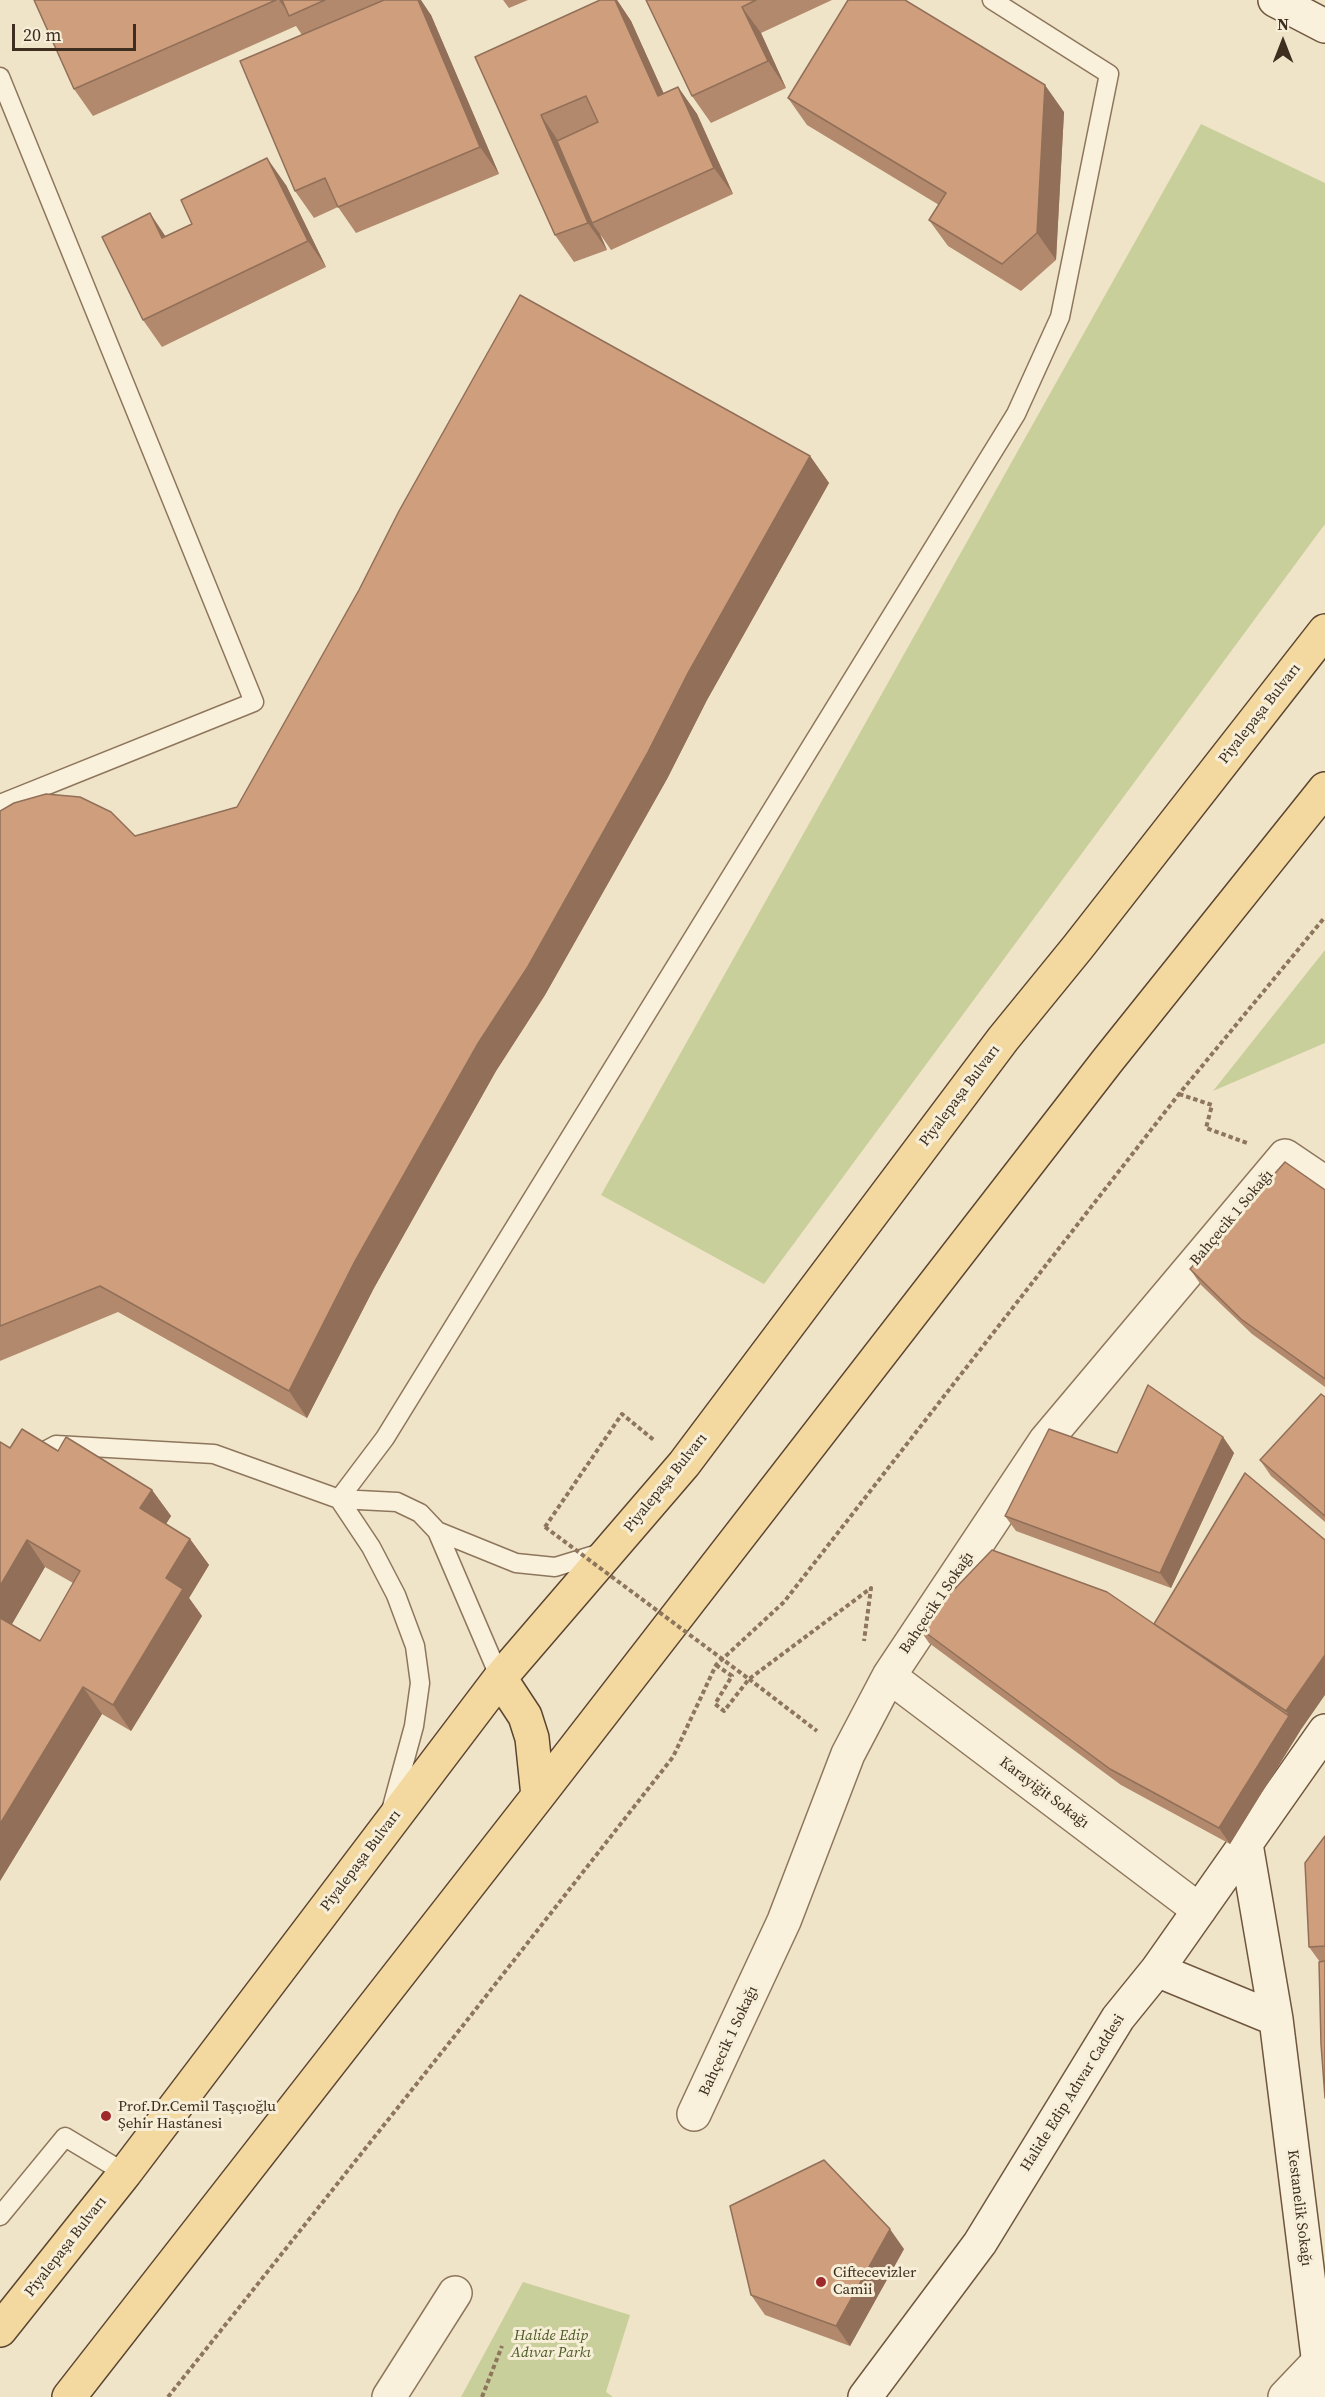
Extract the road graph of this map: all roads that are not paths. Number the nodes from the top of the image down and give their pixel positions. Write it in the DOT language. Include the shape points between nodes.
graph roads {
  1 [pos="992,0"];
  2 [pos="1275,0"];
  3 [pos="1325,26"];
  4 [pos="0,77"];
  5 [pos="1325,631"];
  6 [pos="1325,789"];
  7 [pos="0,804"];
  8 [pos="1325,1183"];
  9 [pos="0,1475"];
  10 [pos="339,1499"];
  11 [pos="437,1531"];
  12 [pos="611,1550"];
  13 [pos="889,1676"];
  14 [pos="500,1678"];
  15 [pos="1325,1731"];
  16 [pos="538,1796"];
  17 [pos="387,1826"];
  18 [pos="1246,1844"];
  19 [pos="1199,1910"];
  20 [pos="1157,1970"];
  21 [pos="1276,2019"];
  22 [pos="694,2114"];
  23 [pos="125,2173"];
  24 [pos="0,2216"];
  25 [pos="455,2293"];
  26 [pos="0,2330"];
  27 [pos="1322,2357"];
  28 [pos="69,2397"];
  29 [pos="389,2397"];
  30 [pos="865,2397"];
  31 [pos="1285,2397"];
  32 [pos="1323,2397"];
  1 -- 10 [label="lane" via="1109,74 1060,316 1016,414 391,1428"];
  2 -- 3 [label="street"];
  4 -- 7 [label="lane" via="254,702"];
  5 -- 12 [label="main road, Piyalepaşa Bulvarı" via="1003,1039 684,1464"];
  6 -- 16 [label="main road" via="1108,1060"];
  8 -- 13 [label="street, Bahçecik 1 Sokağı" via="1285,1156 1046,1440"];
  9 -- 10 [label="lane" via="56,1445 214,1454"];
  10 -- 11 [label="lane" via="397,1502 420,1514"];
  10 -- 17 [label="lane" via="371,1547 396,1595 414,1646 420,1683 414,1726"];
  11 -- 12 [label="lane" via="516,1563 555,1567"];
  11 -- 14 [label="lane"];
  12 -- 14 [label="main road, Piyalepaşa Bulvarı"];
  13 -- 19 [label="street, Karayiğit Sokağı"];
  13 -- 22 [label="street, Bahçecik 1 Sokağı" via="848,1754 784,1921"];
  14 -- 16 [label="main road" via="525,1716 532,1738"];
  14 -- 17 [label="main road, Piyalepaşa Bulvarı"];
  15 -- 18 [label="street, Halide Edip Adıvar Caddesi"];
  16 -- 28 [label="main road"];
  17 -- 23 [label="main road, Piyalepaşa Bulvarı"];
  18 -- 19 [label="street, Halide Edip Adıvar Caddesi"];
  18 -- 21 [label="street, Kestanelik Sokağı"];
  19 -- 20 [label="street, Halide Edip Adıvar Caddesi"];
  20 -- 21 [label="street"];
  20 -- 30 [label="street, Halide Edip Adıvar Caddesi" via="1118,2018 980,2243"];
  21 -- 27 [label="street, Kestanelik Sokağı"];
  23 -- 24 [label="lane" via="65,2137"];
  23 -- 26 [label="main road, Piyalepaşa Bulvarı"];
  25 -- 29 [label="street"];
  27 -- 31 [label="street"];
  27 -- 32 [label="street, Kestanelik Sokağı"];
}
